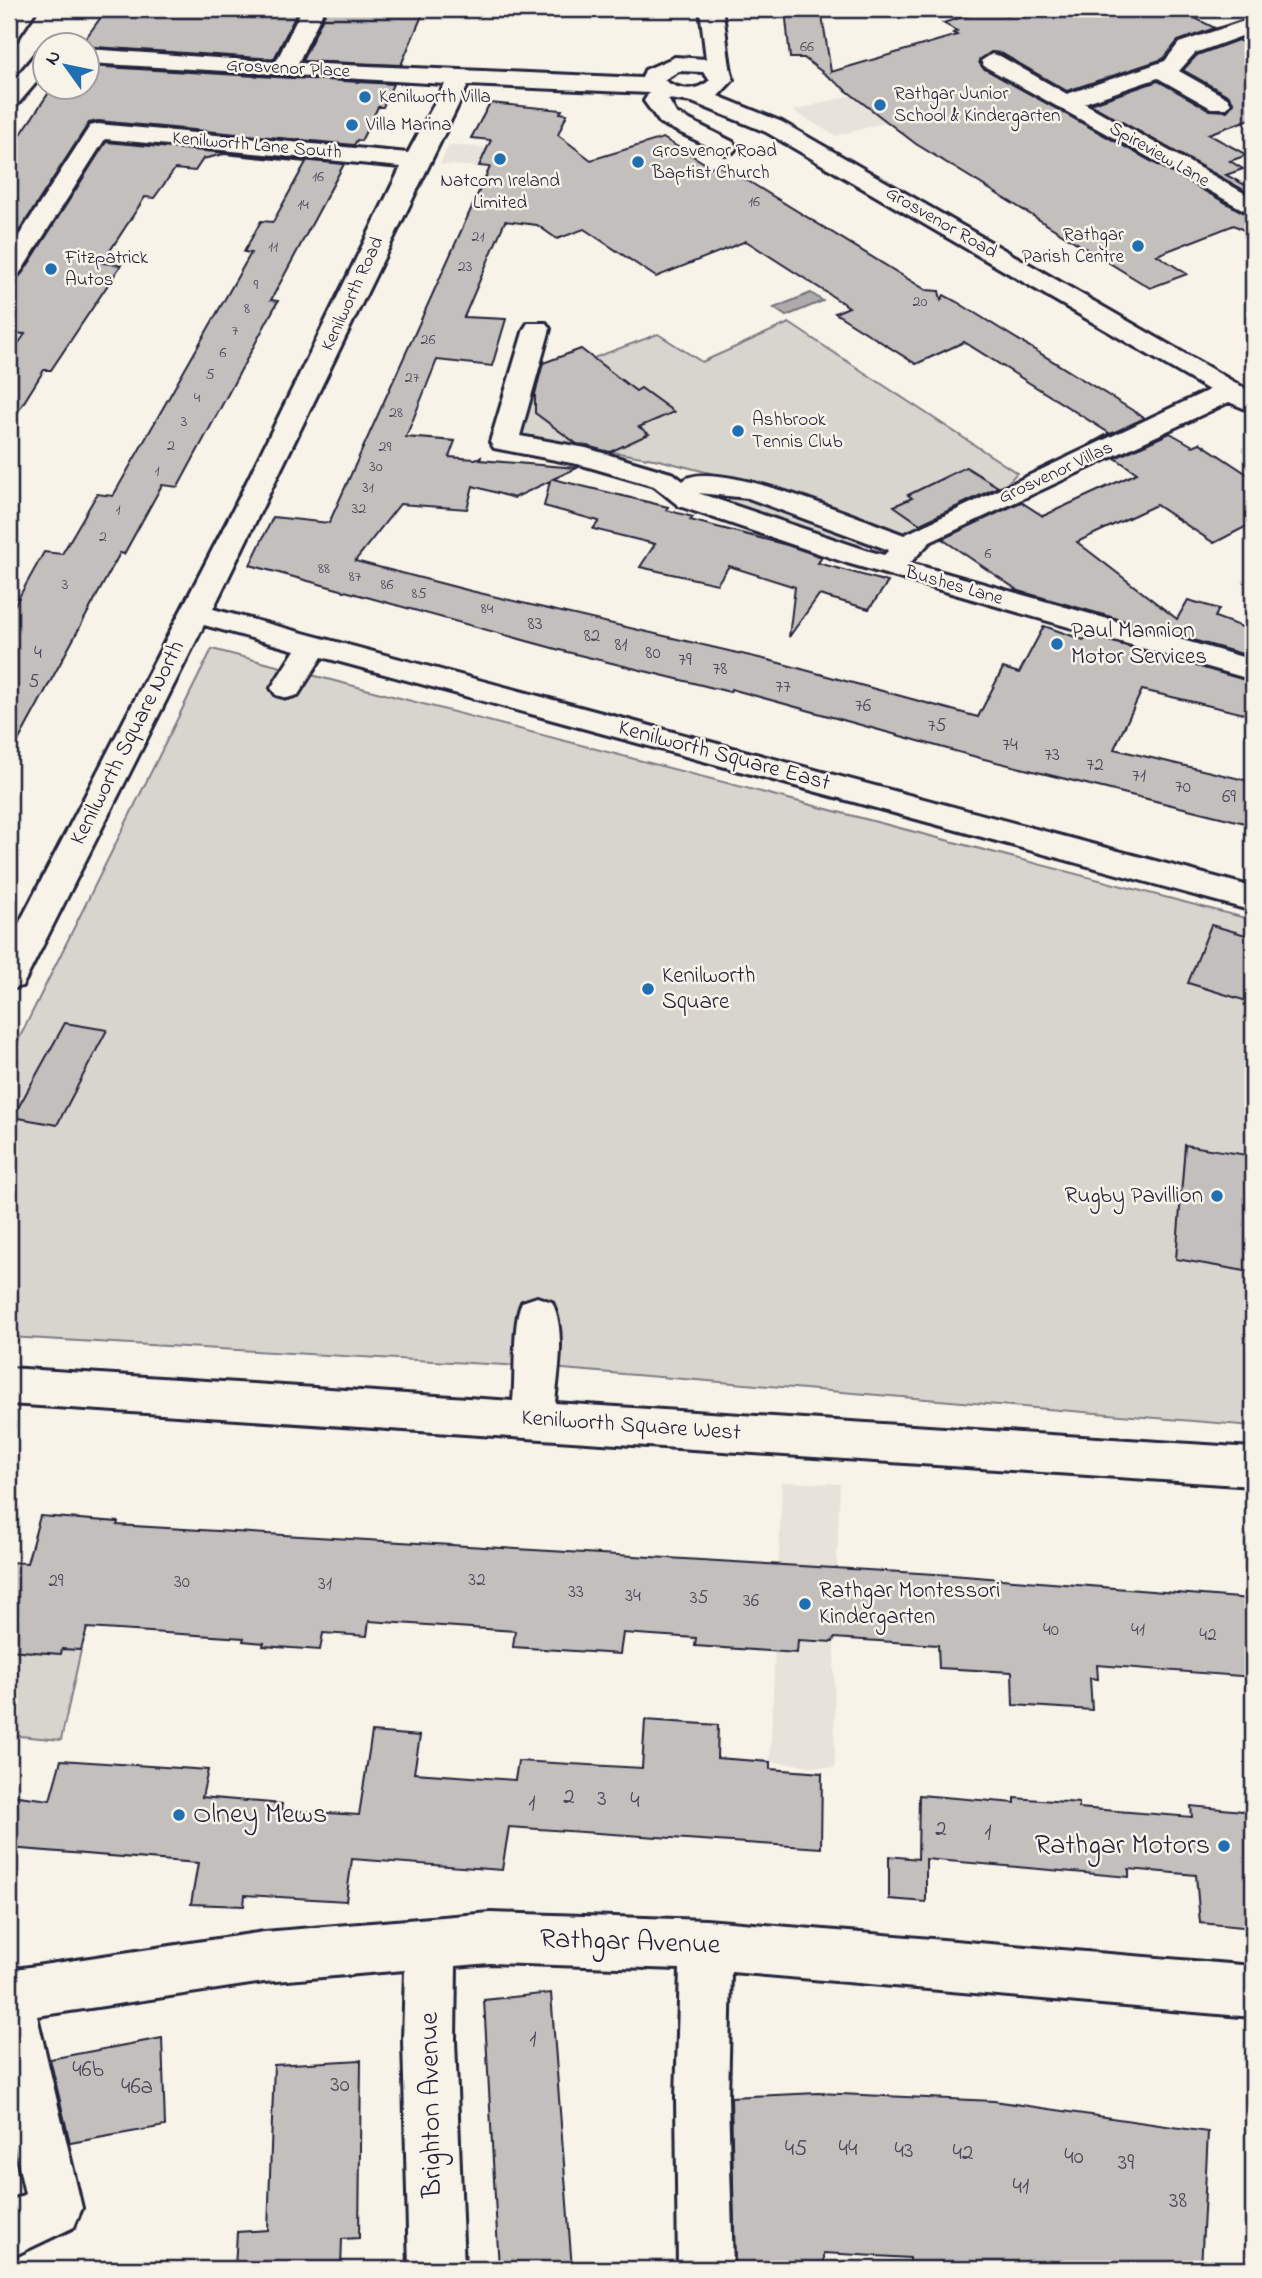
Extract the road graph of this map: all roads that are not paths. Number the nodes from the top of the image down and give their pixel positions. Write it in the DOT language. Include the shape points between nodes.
graph roads {
  1 [pos="26,9"];
  2 [pos="313,9"];
  3 [pos="712,16"];
  4 [pos="1251,27"];
  5 [pos="9,34"];
  6 [pos="9,52"];
  7 [pos="32,54"];
  8 [pos="102,57"];
  9 [pos="992,61"];
  10 [pos="675,64"];
  11 [pos="284,69"];
  12 [pos="1160,70"];
  13 [pos="32,72"];
  14 [pos="719,75"];
  15 [pos="460,78"];
  16 [pos="659,88"];
  17 [pos="694,95"];
  18 [pos="9,100"];
  19 [pos="1065,102"];
  20 [pos="1219,103"];
  21 [pos="774,127"];
  22 [pos="725,147"];
  23 [pos="416,162"];
  24 [pos="1253,208"];
  25 [pos="9,270"];
  26 [pos="537,329"];
  27 [pos="1241,397"];
  28 [pos="248,510"];
  29 [pos="899,556"];
  30 [pos="194,613"];
  31 [pos="313,646"];
  32 [pos="1253,670"];
  33 [pos="287,688"];
  34 [pos="1253,899"];
  35 [pos="9,977"];
  36 [pos="537,1314"];
  37 [pos="9,1386"];
  38 [pos="532,1420"];
  39 [pos="1253,1467"];
  40 [pos="431,1942"];
  41 [pos="706,1945"];
  42 [pos="1253,1992"];
  43 [pos="9,1995"];
  44 [pos="9,2008"];
  45 [pos="9,2231"];
  46 [pos="436,2269"];
  47 [pos="705,2269"];
  1 -- 5 [label="street"];
  2 -- 11 [label="street"];
  3 -- 10 [label="street"];
  3 -- 14 [label="street"];
  4 -- 12 [label="street, Spireview Lane" via="1187,48 1173,66"];
  6 -- 7 [label="street"];
  8 -- 11 [label="street, Grosvenor Place"];
  9 -- 19 [label="street, Spireview Lane"];
  10 -- 14 [label="street" via="698,64"];
  10 -- 16 [label="street" via="653,75"];
  11 -- 15 [label="street, Grosvenor Place"];
  12 -- 19 [label="street, Spireview Lane"];
  12 -- 20 [label="street"];
  13 -- 18 [label="street"];
  14 -- 17 [label="street" via="714,90"];
  14 -- 21 [label="street, Grosvenor Road"];
  15 -- 16 [label="street, Grosvenor Place"];
  15 -- 23 [label="street, Kenilworth Road"];
  16 -- 17 [label="street, Grosvenor Place"];
  16 -- 22 [label="street" via="656,102 668,118"];
  17 -- 21 [label="street, Grosvenor Road"];
  19 -- 24 [label="street, Spireview Lane"];
  21 -- 27 [label="street, Grosvenor Road"];
  23 -- 25 [label="street, Kenilworth Lane South" via="98,131"];
  23 -- 28 [label="street, Kenilworth Road"];
  26 -- 29 [label="street, Bushes Lane" via="504,442 586,457 664,480 753,490"];
  27 -- 29 [label="street, Grosvenor Villas" via="920,537"];
  28 -- 30 [label="street, Kenilworth Square North"];
  29 -- 32 [label="street, Bushes Lane"];
  30 -- 31 [label="street, Kenilworth Square East"];
  30 -- 35 [label="street, Kenilworth Square North"];
  31 -- 33 [label="street"];
  31 -- 34 [label="street, Kenilworth Square East"];
  36 -- 38 [label="street"];
  37 -- 38 [label="street, Kenilworth Square West"];
  38 -- 39 [label="street, Kenilworth Square West"];
  40 -- 41 [label="street, Rathgar Avenue" via="490,1938"];
  40 -- 43 [label="street, Rathgar Avenue" via="264,1958"];
  40 -- 46 [label="street, Brighton Avenue"];
  41 -- 42 [label="street, Rathgar Avenue"];
  41 -- 47 [label="street" via="702,2098"];
  44 -- 45 [label="street" via="55,2208"];
}
